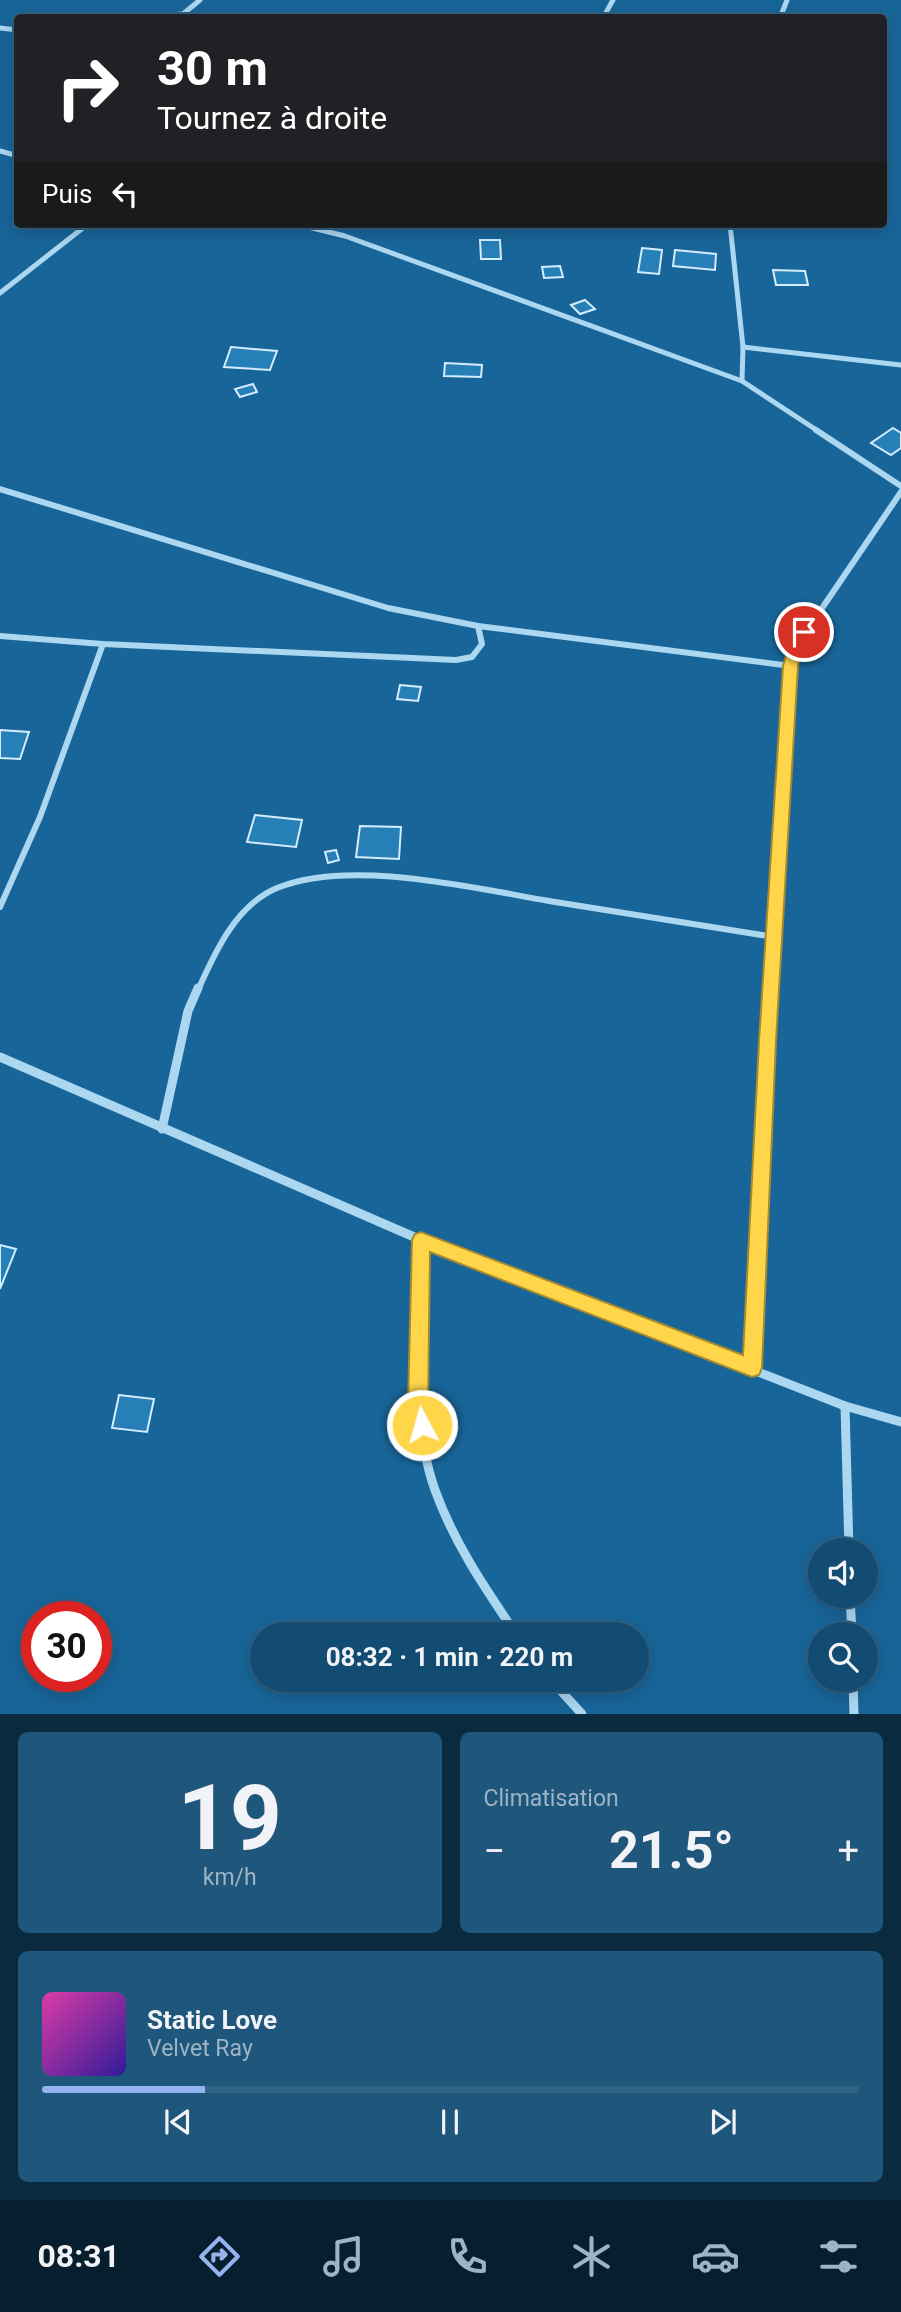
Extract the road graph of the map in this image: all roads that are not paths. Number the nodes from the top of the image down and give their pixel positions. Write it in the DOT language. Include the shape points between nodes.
graph roads {
  1 [pos="200,0"];
  2 [pos="182,14"];
  3 [pos="83,228"];
  4 [pos="312,228"];
  5 [pos="730,228"];
  6 [pos="0,293"];
  7 [pos="743,347"];
  8 [pos="901,365"];
  9 [pos="742,382"];
  10 [pos="0,489"];
  11 [pos="901,489"];
  12 [pos="478,626"];
  13 [pos="0,636"];
  14 [pos="103,645"];
  15 [pos="791,666"];
  16 [pos="0,907"];
  17 [pos="774,937"];
  18 [pos="0,1057"];
  19 [pos="162,1129"];
  20 [pos="421,1240"];
  21 [pos="752,1368"];
  22 [pos="845,1406"];
  23 [pos="901,1422"];
  24 [pos="849,1538"];
  25 [pos="508,1622"];
  26 [pos="562,1692"];
  27 [pos="853,1692"];
  28 [pos="582,1713"];
  29 [pos="854,1713"];
  1 -- 2 [label="street"];
  3 -- 6 [label="street"];
  4 -- 9 [label="street" via="405,257"];
  5 -- 7 [label="street"];
  7 -- 8 [label="street"];
  7 -- 9 [label="street"];
  9 -- 11 [label="street"];
  10 -- 12 [label="street" via="388,608"];
  11 -- 15 [label="street" via="804,632"];
  12 -- 14 [label="street" via="482,644 472,657 456,660"];
  12 -- 15 [label="street"];
  13 -- 14 [label="street"];
  14 -- 16 [label="street" via="40,817"];
  15 -- 17 [label="street"];
  17 -- 19 [label="street" via="435,882 338,874 277,888 247,908 217,948 188,1011"];
  17 -- 21 [label="street"];
  18 -- 19 [label="street"];
  19 -- 20 [label="street"];
  20 -- 21 [label="street"];
  20 -- 25 [label="street" via="418,1404 434,1488 465,1557"];
  21 -- 22 [label="street"];
  22 -- 23 [label="street"];
  22 -- 24 [label="street"];
  26 -- 28 [label="street"];
  27 -- 29 [label="street"];
}
